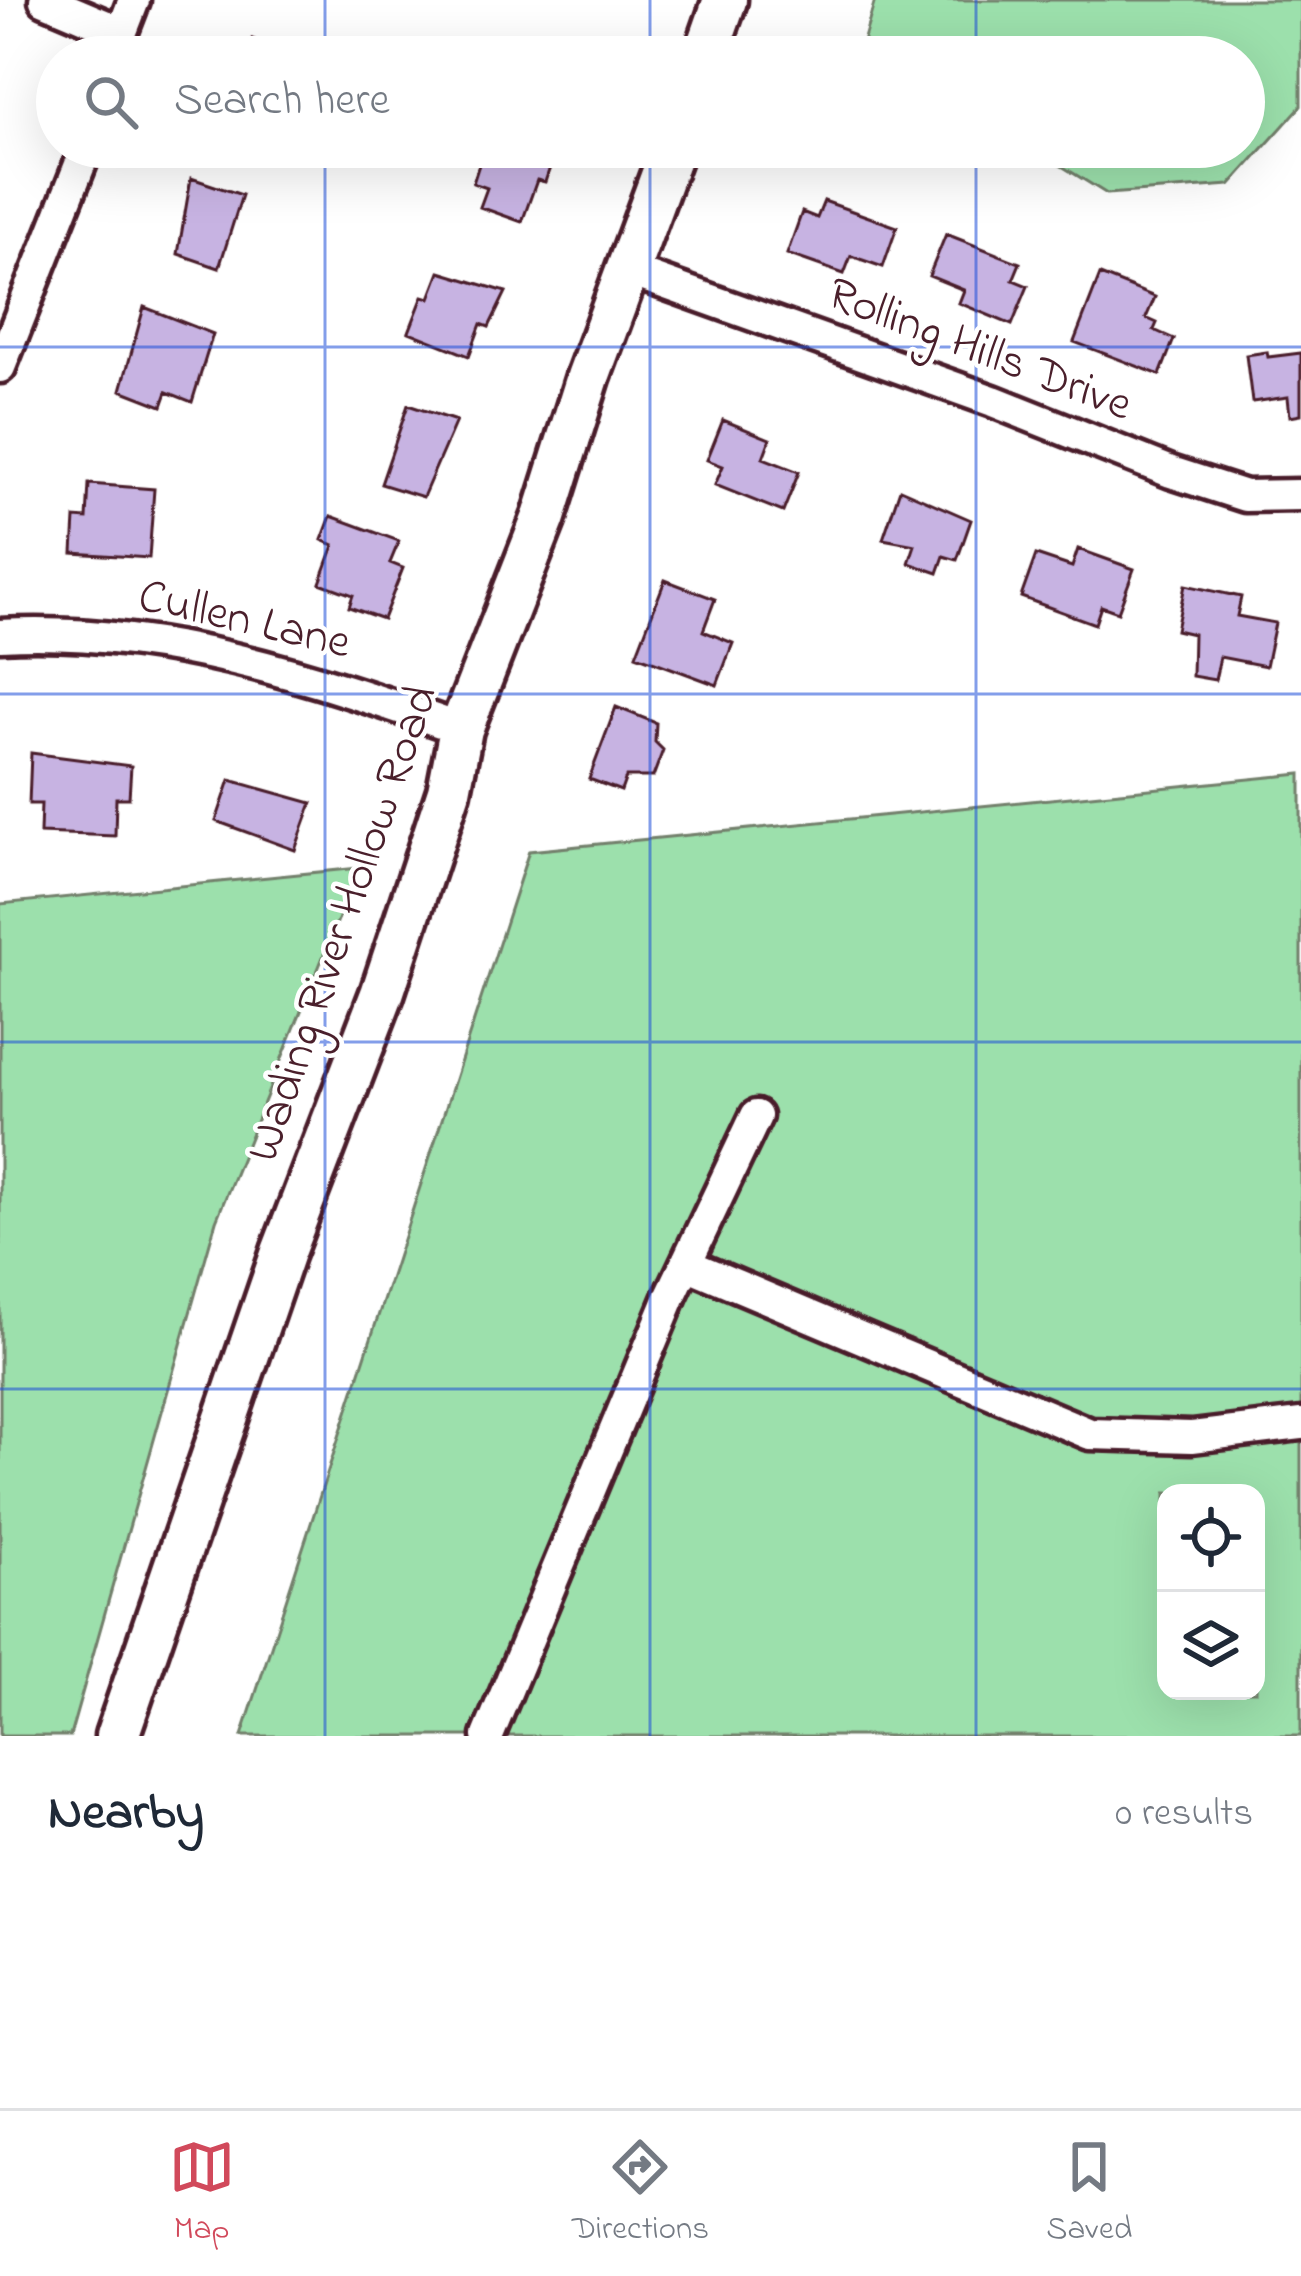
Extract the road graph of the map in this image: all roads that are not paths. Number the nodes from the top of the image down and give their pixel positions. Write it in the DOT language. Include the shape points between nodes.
graph roads {
  1 [pos="45,0"];
  2 [pos="134,0"];
  3 [pos="725,0"];
  4 [pos="103,36"];
  5 [pos="119,36"];
  6 [pos="712,36"];
  7 [pos="79,168"];
  8 [pos="667,168"];
  9 [pos="630,271"];
  10 [pos="0,367"];
  11 [pos="1301,496"];
  12 [pos="0,635"];
  13 [pos="461,729"];
  14 [pos="756,1116"];
  15 [pos="686,1264"];
  16 [pos="1301,1424"];
  17 [pos="117,1736"];
  18 [pos="488,1736"];
  1 -- 4 [label="street"];
  2 -- 5 [label="street"];
  3 -- 6 [label="street"];
  7 -- 10 [label="street"];
  8 -- 9 [label="street, Wading River Hollow Road"];
  9 -- 11 [label="street, Rolling Hills Drive" via="1171,472 1244,496"];
  9 -- 13 [label="street, Wading River Hollow Road"];
  12 -- 13 [label="street, Cullen Lane" via="107,635 190,649 305,676"];
  13 -- 17 [label="street, Wading River Hollow Road" via="449,791 382,994 283,1252"];
  14 -- 15 [label="street"];
  15 -- 16 [label="street" via="1090,1434 1192,1437"];
  15 -- 18 [label="street"];
}
